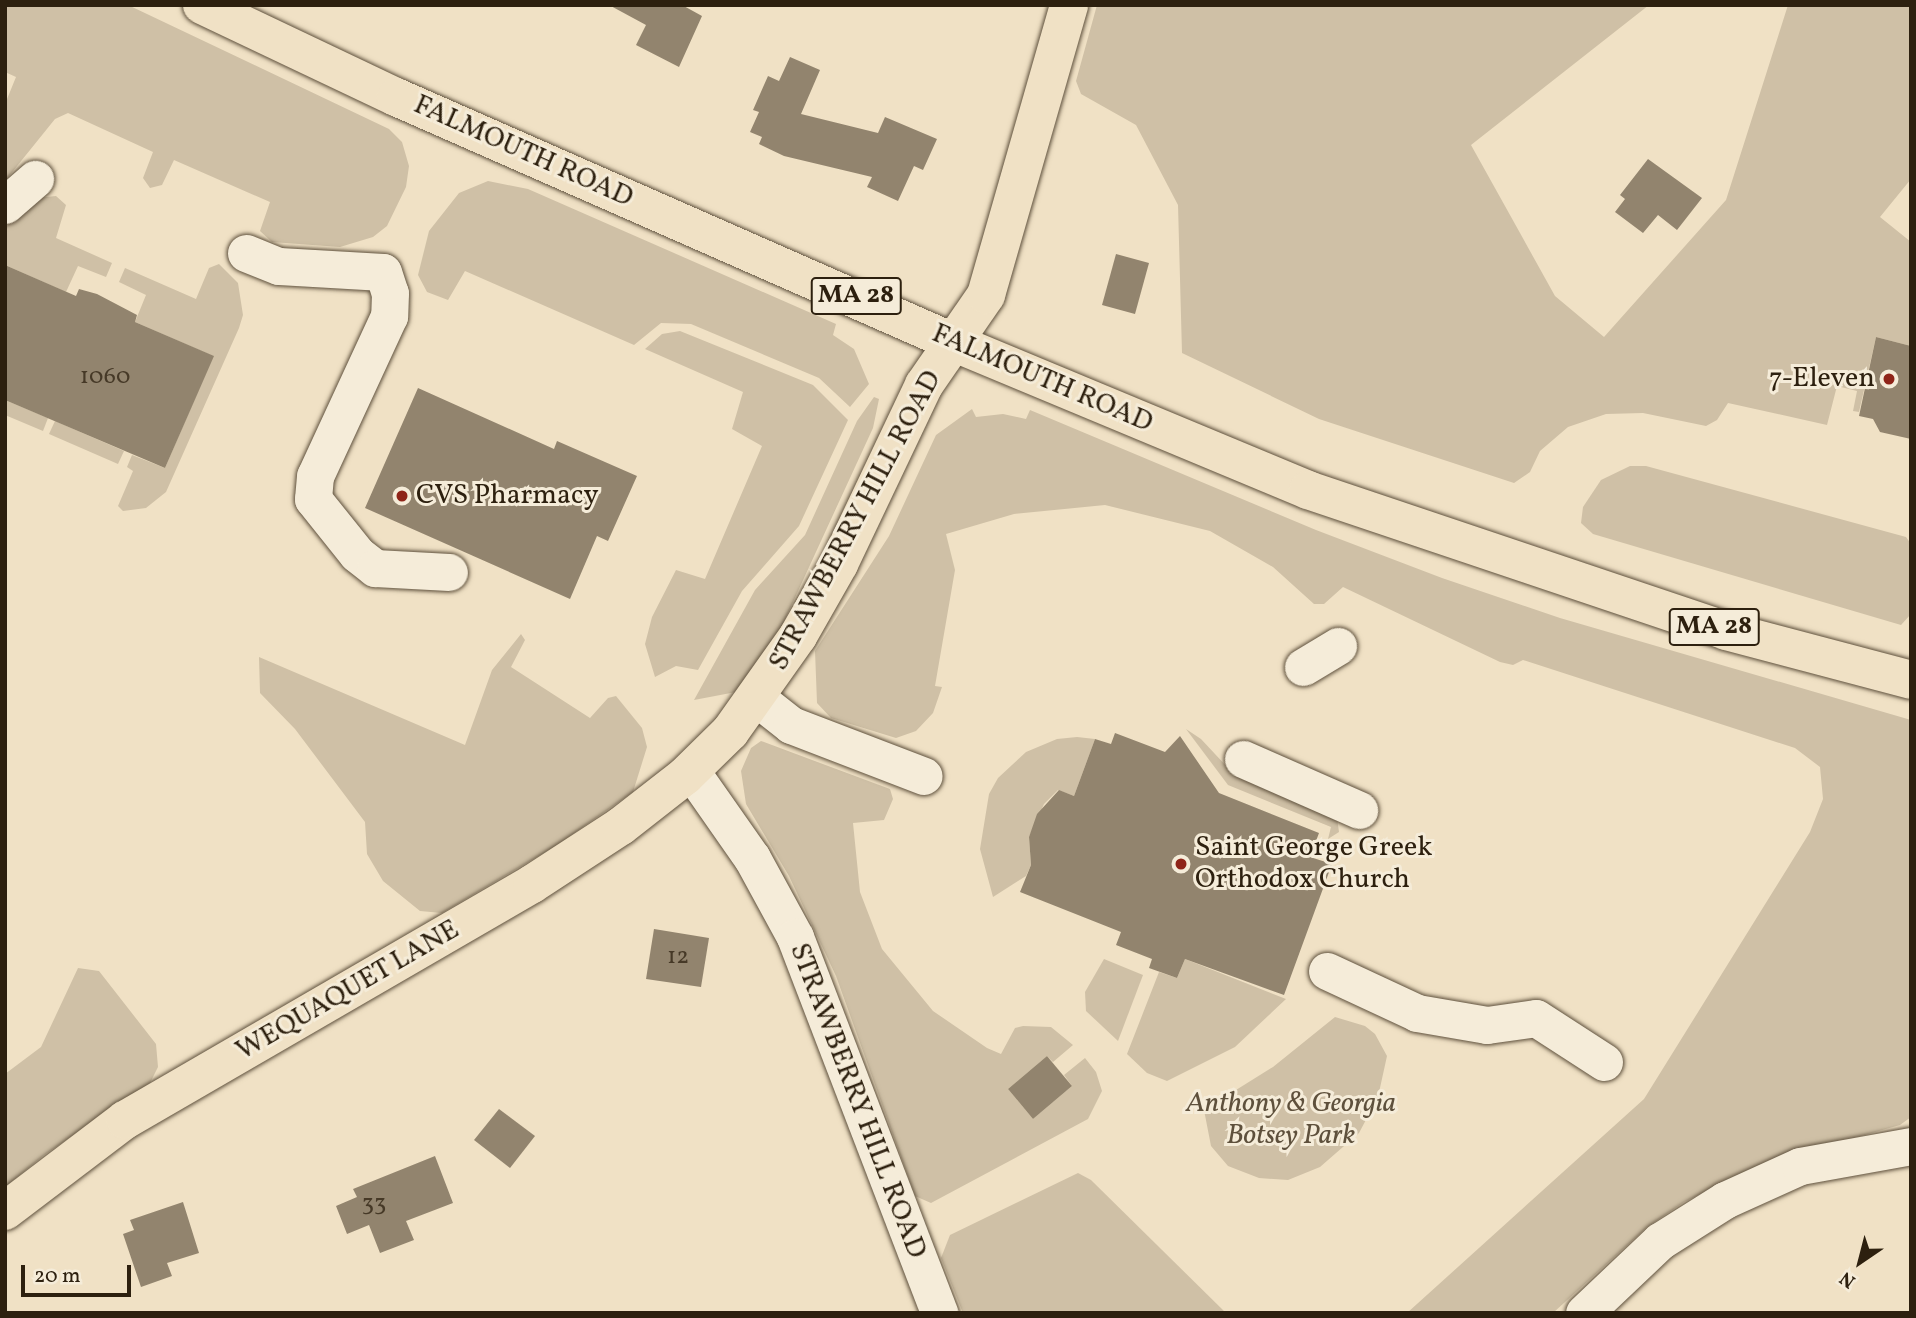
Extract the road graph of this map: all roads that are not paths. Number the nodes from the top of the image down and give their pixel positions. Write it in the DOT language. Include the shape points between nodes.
graph roads {
  1 [pos="202,5"];
  2 [pos="1069,5"];
  3 [pos="36,179"];
  4 [pos="5,205"];
  5 [pos="246,253"];
  6 [pos="955,343"];
  7 [pos="449,572"];
  8 [pos="1338,646"];
  9 [pos="1303,667"];
  10 [pos="1911,681"];
  11 [pos="758,699"];
  12 [pos="1243,759"];
  13 [pos="691,771"];
  14 [pos="924,776"];
  15 [pos="1359,810"];
  16 [pos="1327,971"];
  17 [pos="1604,1062"];
  18 [pos="1911,1146"];
  19 [pos="5,1211"];
  20 [pos="939,1313"];
  21 [pos="1584,1313"];
  1 -- 6 [label="main road, FALMOUTH ROAD / MA 28" via="396,97"];
  2 -- 6 [label="main road, STRAWBERRY HILL ROAD" via="995,272"];
  3 -- 4 [label="street"];
  5 -- 7 [label="street" via="279,265 383,272 389,316 315,476 313,499 357,554 376,568"];
  6 -- 10 [label="main road, FALMOUTH ROAD / MA 28" via="1296,485 1507,561 1726,631"];
  6 -- 11 [label="main road, STRAWBERRY HILL ROAD" via="925,385 839,564"];
  8 -- 9 [label="street"];
  11 -- 13 [label="main road, STRAWBERRY HILL ROAD"];
  11 -- 14 [label="street" via="792,725"];
  12 -- 15 [label="street"];
  13 -- 19 [label="main road, WEQUAQUET LANE" via="621,826 532,884 125,1120"];
  13 -- 20 [label="street, STRAWBERRY HILL ROAD" via="752,858 795,937"];
  16 -- 17 [label="street" via="1417,1013 1487,1025 1536,1018"];
  18 -- 21 [label="street" via="1800,1166 1725,1199 1660,1241"];
}
